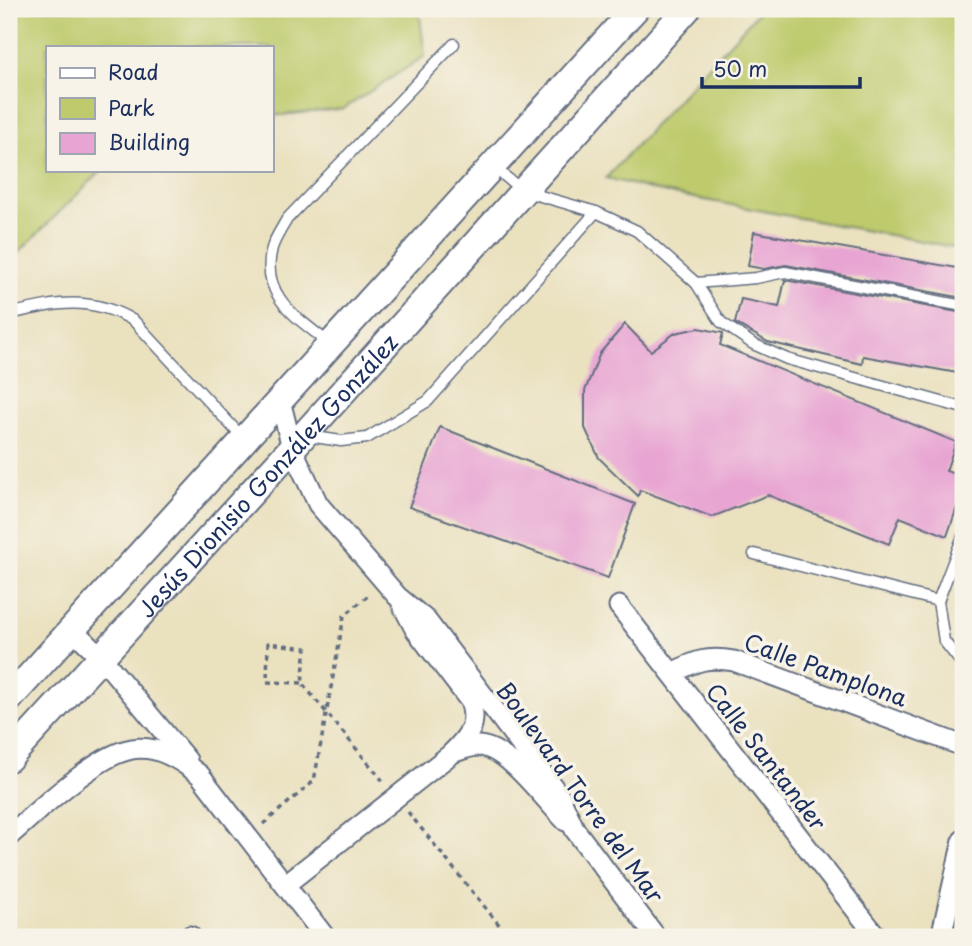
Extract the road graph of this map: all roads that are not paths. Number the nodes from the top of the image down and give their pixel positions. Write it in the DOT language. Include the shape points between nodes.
graph roads {
  1 [pos="635,9"];
  2 [pos="687,9"];
  3 [pos="454,44"];
  4 [pos="491,165"];
  5 [pos="523,191"];
  6 [pos="596,212"];
  7 [pos="696,283"];
  8 [pos="963,306"];
  9 [pos="9,314"];
  10 [pos="330,344"];
  11 [pos="278,403"];
  12 [pos="963,408"];
  13 [pos="244,438"];
  14 [pos="298,442"];
  15 [pos="963,536"];
  16 [pos="754,554"];
  17 [pos="391,589"];
  18 [pos="938,601"];
  19 [pos="619,606"];
  20 [pos="72,629"];
  21 [pos="101,657"];
  22 [pos="963,665"];
  23 [pos="672,673"];
  24 [pos="9,699"];
  25 [pos="963,746"];
  26 [pos="452,754"];
  27 [pos="9,758"];
  28 [pos="200,775"];
  29 [pos="575,830"];
  30 [pos="9,836"];
  31 [pos="963,840"];
  32 [pos="286,884"];
  33 [pos="938,935"];
  34 [pos="325,937"];
  35 [pos="656,937"];
  36 [pos="877,937"];
  1 -- 4 [label="main road, Jesús Dionisio González González"];
  2 -- 5 [label="main road, Jesús Dionisio González González"];
  3 -- 10 [label="lane" via="287,219 272,248 270,277 276,295"];
  4 -- 5 [label="lane"];
  4 -- 10 [label="main road, Jesús Dionisio González González"];
  5 -- 6 [label="lane"];
  5 -- 14 [label="main road, Jesús Dionisio González González"];
  6 -- 7 [label="lane" via="637,231"];
  6 -- 14 [label="lane" via="428,401 368,438"];
  7 -- 8 [label="lane" via="785,272"];
  7 -- 12 [label="lane" via="721,322 768,351"];
  9 -- 13 [label="lane" via="66,303 116,310 134,321"];
  10 -- 11 [label="main road, Jesús Dionisio González González"];
  11 -- 13 [label="main road, Jesús Dionisio González González"];
  11 -- 14 [label="street, Boulevard Torre del Mar"];
  13 -- 20 [label="main road, Jesús Dionisio González González"];
  14 -- 17 [label="street, Boulevard Torre del Mar" via="318,503"];
  14 -- 21 [label="main road, Jesús Dionisio González González"];
  15 -- 18 [label="lane"];
  16 -- 18 [label="lane"];
  17 -- 26 [label="street" via="474,710 472,729"];
  17 -- 29 [label="street, Boulevard Torre del Mar" via="426,620 559,794"];
  18 -- 22 [label="lane" via="944,641"];
  19 -- 23 [label="street, Calle Santander"];
  20 -- 21 [label="street"];
  20 -- 24 [label="main road, Jesús Dionisio González González"];
  21 -- 27 [label="main road, Jesús Dionisio González González"];
  21 -- 28 [label="street"];
  23 -- 25 [label="street, Calle Pamplona" via="701,659 734,661"];
  23 -- 36 [label="street, Calle Santander"];
  26 -- 29 [label="street" via="472,746 500,752"];
  26 -- 32 [label="street"];
  28 -- 30 [label="street" via="159,751 116,752 63,788"];
  28 -- 32 [label="street"];
  29 -- 35 [label="street, Boulevard Torre del Mar"];
  31 -- 33 [label="street"];
  32 -- 34 [label="street"];
}
